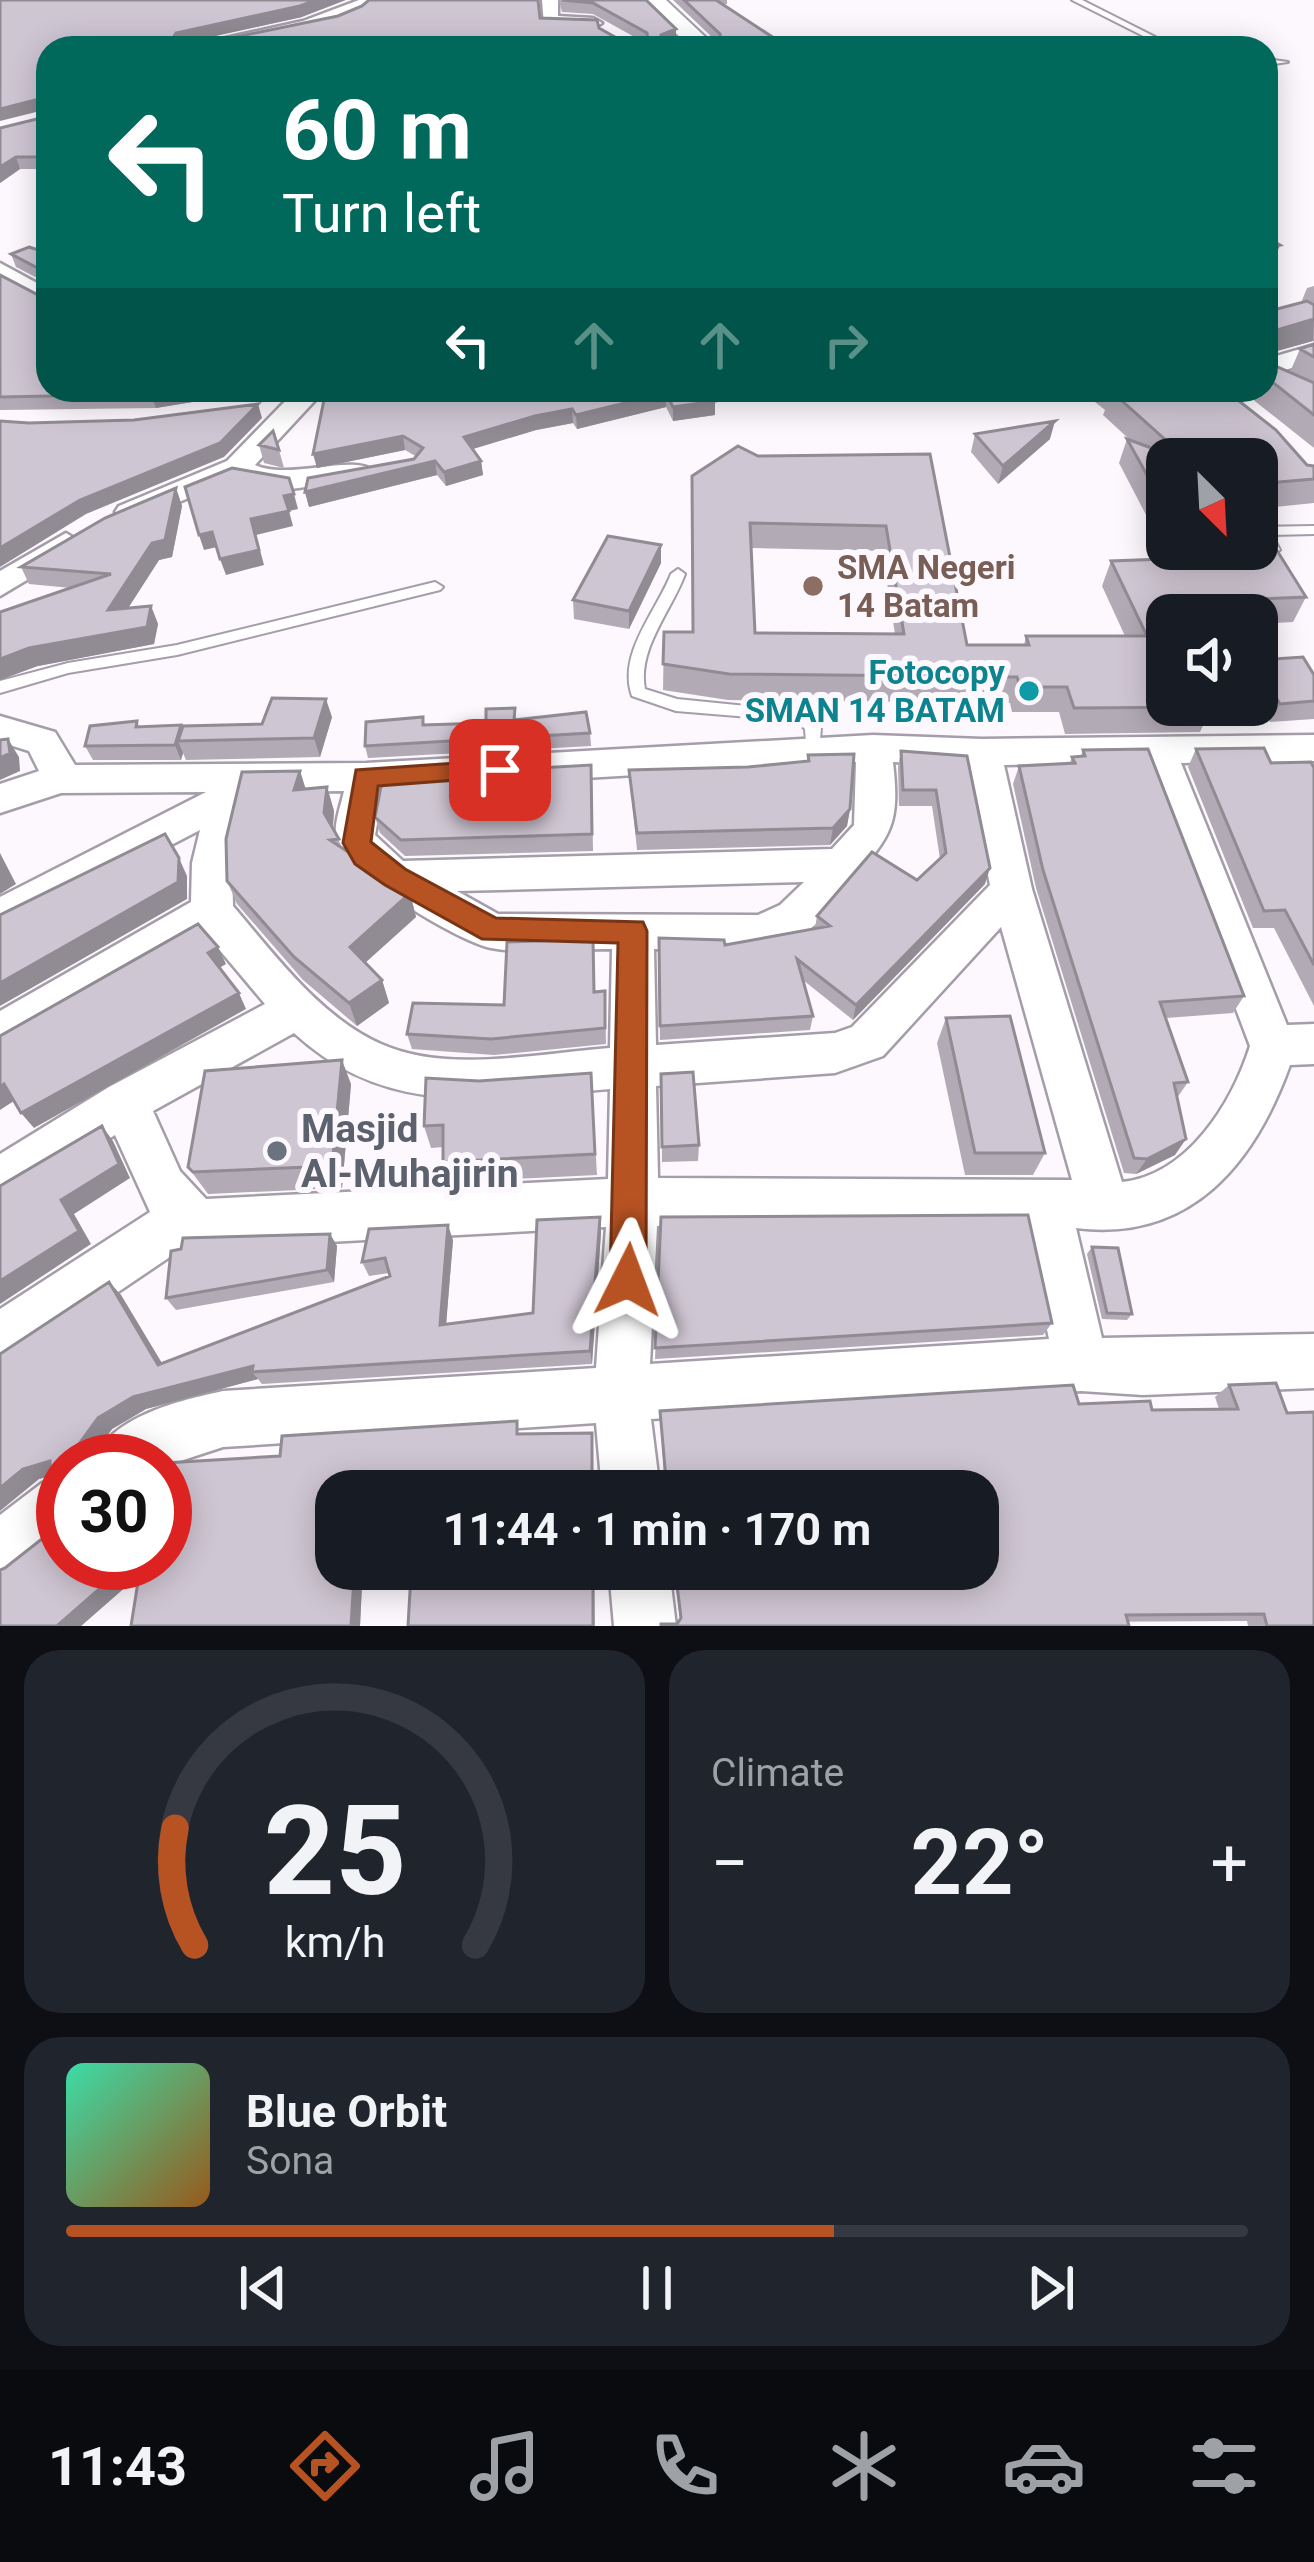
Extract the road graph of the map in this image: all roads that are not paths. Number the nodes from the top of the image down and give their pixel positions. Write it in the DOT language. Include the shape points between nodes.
graph roads {
  1 [pos="372,0"];
  2 [pos="550,0"];
  3 [pos="654,0"];
  4 [pos="1076,0"];
  5 [pos="345,15"];
  6 [pos="593,23"];
  7 [pos="357,32"];
  8 [pos="246,36"];
  9 [pos="685,36"];
  10 [pos="1149,36"];
  11 [pos="1278,62"];
  12 [pos="1284,62"];
  13 [pos="0,270"];
  14 [pos="36,292"];
  15 [pos="1314,353"];
  16 [pos="1278,364"];
  17 [pos="1278,383"];
  18 [pos="1298,392"];
  19 [pos="275,402"];
  20 [pos="305,402"];
  21 [pos="253,407"];
  22 [pos="389,466"];
  23 [pos="237,467"];
  24 [pos="1314,530"];
  25 [pos="1283,568"];
  26 [pos="678,574"];
  27 [pos="0,586"];
  28 [pos="435,587"];
  29 [pos="0,687"];
  30 [pos="0,729"];
  31 [pos="873,748"];
  32 [pos="1314,748"];
  33 [pos="812,751"];
  34 [pos="1157,751"];
  35 [pos="982,752"];
  36 [pos="365,777"];
  37 [pos="59,779"];
  38 [pos="228,790"];
  39 [pos="0,799"];
  40 [pos="842,865"];
  41 [pos="395,877"];
  42 [pos="1011,889"];
  43 [pos="212,911"];
  44 [pos="0,917"];
  45 [pos="633,931"];
  46 [pos="298,1009"];
  47 [pos="0,1034"];
  48 [pos="1293,1045"];
  49 [pos="630,1069"];
  50 [pos="126,1102"];
  51 [pos="0,1181"];
  52 [pos="1044,1200"];
  53 [pos="632,1202"];
  54 [pos="1105,1208"];
  55 [pos="186,1217"];
  56 [pos="0,1340"];
  57 [pos="1314,1361"];
  58 [pos="1082,1364"];
  59 [pos="621,1397"];
  60 [pos="167,1434"];
  61 [pos="629,1470"];
  62 [pos="36,1524"];
  63 [pos="0,1550"];
  64 [pos="641,1590"];
  65 [pos="644,1626"];
  1 -- 5 [label="street"];
  2 -- 6 [label="street" via="550,22"];
  3 -- 9 [label="street"];
  4 -- 10 [label="lane"];
  5 -- 7 [label="street" via="358,23"];
  5 -- 8 [label="street"];
  11 -- 12 [label="lane"];
  13 -- 14 [label="street"];
  15 -- 16 [label="street"];
  17 -- 18 [label="street"];
  19 -- 21 [label="street"];
  20 -- 23 [label="street"];
  22 -- 23 [label="street" via="278,481"];
  23 -- 27 [label="street" via="99,525"];
  24 -- 25 [label="lane" via="1262,531"];
  26 -- 33 [label="lane" via="635,659 638,692 676,706 801,716 813,728"];
  28 -- 29 [label="lane"];
  30 -- 37 [label="street" via="47,743"];
  31 -- 33 [label="street"];
  31 -- 35 [label="street"];
  31 -- 40 [label="street" via="873,830"];
  32 -- 34 [label="street"];
  33 -- 36 [label="street"];
  34 -- 35 [label="street"];
  34 -- 48 [label="street"];
  35 -- 42 [label="street"];
  36 -- 38 [label="street"];
  36 -- 41 [label="street" via="357,843"];
  37 -- 38 [label="street"];
  37 -- 39 [label="street"];
  38 -- 43 [label="street" via="212,862"];
  38 -- 44 [label="street"];
  40 -- 41 [label="street"];
  40 -- 45 [label="street" via="806,912 776,929"];
  41 -- 45 [label="street" via="492,931"];
  42 -- 49 [label="street" via="867,1042 835,1053"];
  42 -- 54 [label="street"];
  43 -- 46 [label="street"];
  43 -- 47 [label="street"];
  45 -- 49 [label="street"];
  46 -- 49 [label="street" via="361,1057 400,1071 451,1080"];
  46 -- 50 [label="street"];
  48 -- 54 [label="street" via="1234,1130 1191,1175 1147,1202"];
  49 -- 53 [label="street"];
  50 -- 51 [label="street"];
  50 -- 55 [label="street" via="165,1194"];
  52 -- 53 [label="street"];
  52 -- 54 [label="street"];
  52 -- 58 [label="street"];
  53 -- 55 [label="street" via="218,1225"];
  53 -- 59 [label="street"];
  55 -- 56 [label="street"];
  57 -- 58 [label="street"];
  58 -- 59 [label="street"];
  59 -- 60 [label="street" via="223,1419"];
  59 -- 61 [label="street"];
  62 -- 63 [label="street"];
  64 -- 65 [label="street"];
}
